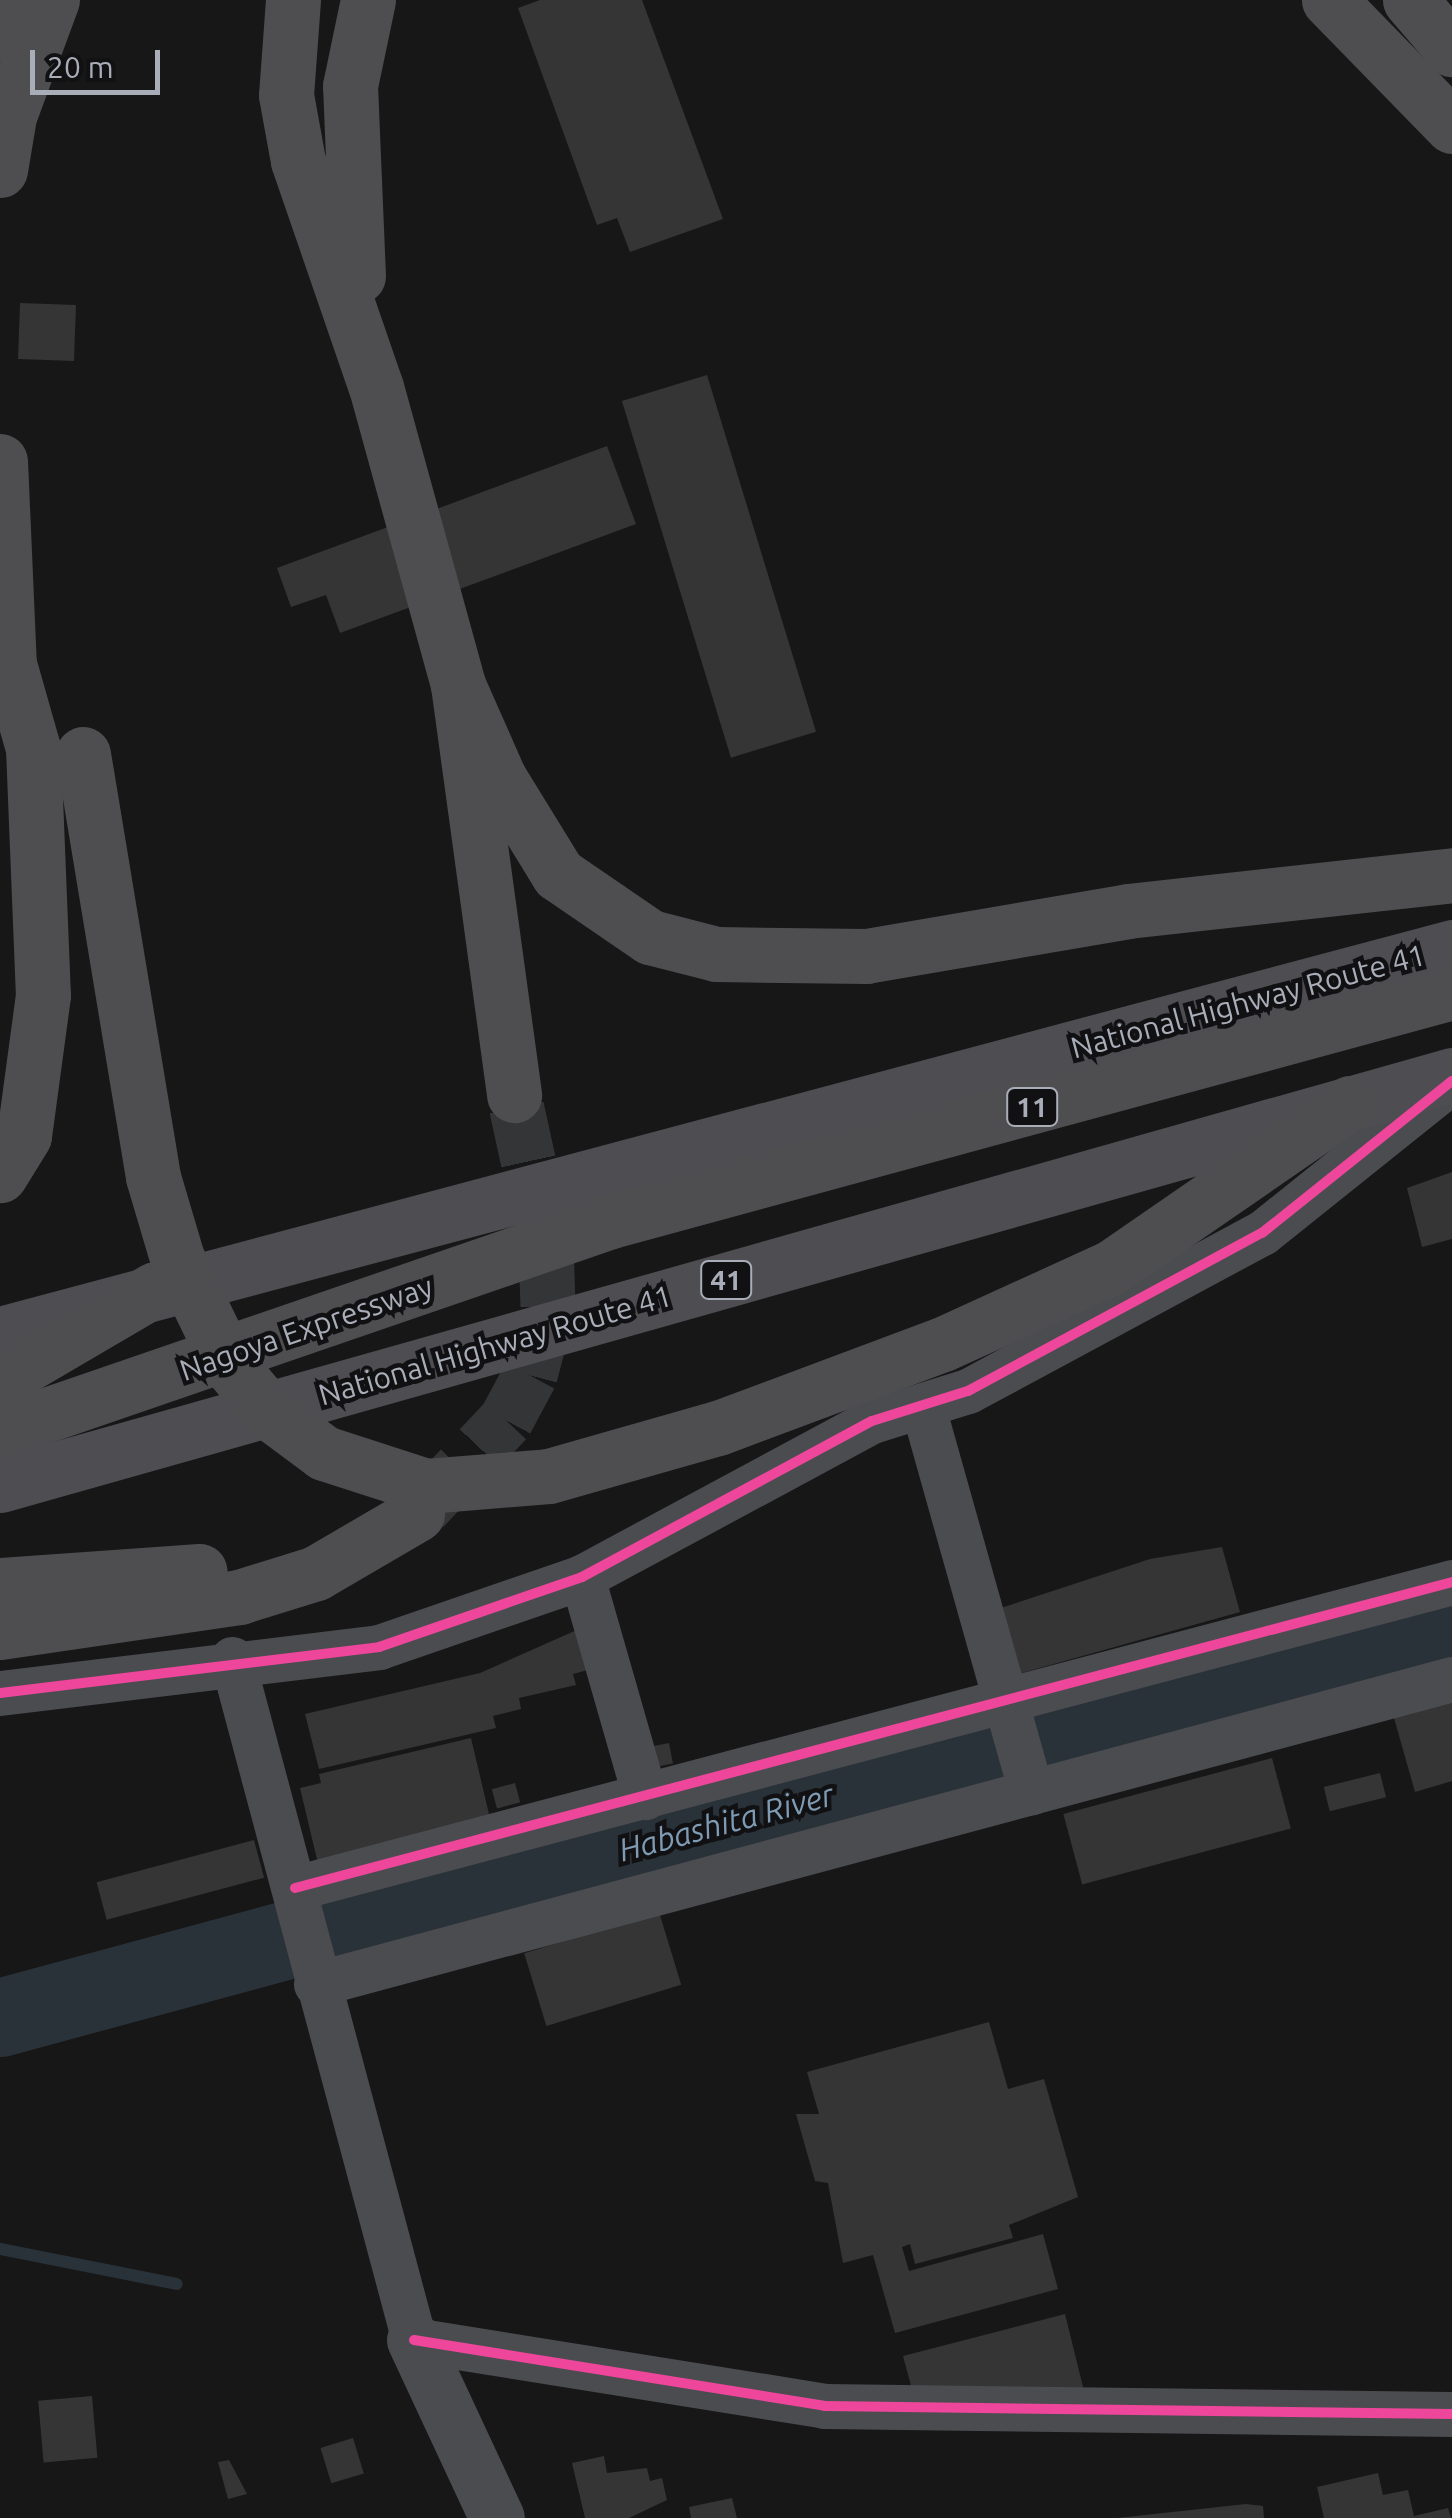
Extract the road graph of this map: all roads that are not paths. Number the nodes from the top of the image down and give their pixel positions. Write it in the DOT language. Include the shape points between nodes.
graph roads {
  1 [pos="5,0"];
  2 [pos="52,0"];
  3 [pos="293,0"];
  4 [pos="368,0"];
  5 [pos="1329,0"];
  6 [pos="1410,0"];
  7 [pos="0,34"];
  8 [pos="1452,49"];
  9 [pos="1452,126"];
  10 [pos="0,170"];
  11 [pos="376,388"];
  12 [pos="0,461"];
  13 [pos="4,672"];
  14 [pos="458,685"];
  15 [pos="1452,875"];
  16 [pos="1452,947"];
  17 [pos="1452,992"];
  18 [pos="1452,1078"];
  19 [pos="514,1096"];
  20 [pos="1350,1103"];
  21 [pos="0,1176"];
  22 [pos="155,1289"];
  23 [pos="0,1334"];
  24 [pos="0,1380"];
  25 [pos="924,1411"];
  26 [pos="0,1431"];
  27 [pos="0,1485"];
  28 [pos="582,1577"];
  29 [pos="1452,1582"];
  30 [pos="0,1585"];
  31 [pos="0,1632"];
  32 [pos="232,1659"];
  33 [pos="1452,1679"];
  34 [pos="0,1693"];
  35 [pos="1004,1699"];
  36 [pos="1030,1792"];
  37 [pos="645,1797"];
  38 [pos="295,1888"];
  39 [pos="316,1984"];
  40 [pos="414,2340"];
  41 [pos="1452,2414"];
  42 [pos="497,2518"];
  1 -- 7 [label="highway"];
  2 -- 10 [label="highway" via="8,116"];
  3 -- 11 [label="highway" via="286,95 298,161"];
  4 -- 11 [label="highway" via="349,159"];
  5 -- 9 [label="highway"];
  6 -- 8 [label="highway"];
  11 -- 14 [label="highway"];
  12 -- 13 [label="highway"];
  13 -- 20 [label="highway, bridge" via="83,754 147,1142 177,1258 228,1363 270,1413 324,1453 426,1486 548,1476 787,1402 1112,1267"];
  13 -- 21 [label="highway" via="33,748 43,995 24,1136"];
  14 -- 15 [label="highway" via="499,778 558,874 650,937 716,954 866,956 1128,911"];
  14 -- 19 [label="highway"];
  16 -- 22 [label="highway, National Highway Route 41"];
  17 -- 26 [label="highway, Nagoya Expressway / 11, bridge" via="612,1221"];
  18 -- 20 [label="highway, National Highway Route 41 / 41"];
  18 -- 25 [label="street" via="1262,1232"];
  20 -- 27 [label="highway, National Highway Route 41 / 41"];
  22 -- 23 [label="highway, National Highway Route 41"];
  22 -- 24 [label="highway"];
  25 -- 28 [label="street" via="872,1421"];
  25 -- 35 [label="street"];
  28 -- 32 [label="street" via="379,1647"];
  28 -- 37 [label="street"];
  29 -- 35 [label="street"];
  30 -- 31 [label="highway" via="231,1567 400,1524 316,1573 239,1597"];
  32 -- 34 [label="street"];
  32 -- 38 [label="street"];
  33 -- 36 [label="street"];
  35 -- 36 [label="street"];
  35 -- 37 [label="street"];
  36 -- 39 [label="street"];
  37 -- 38 [label="street"];
  38 -- 39 [label="street"];
  39 -- 40 [label="street"];
  40 -- 41 [label="street" via="824,2406"];
  40 -- 42 [label="street"];
}
